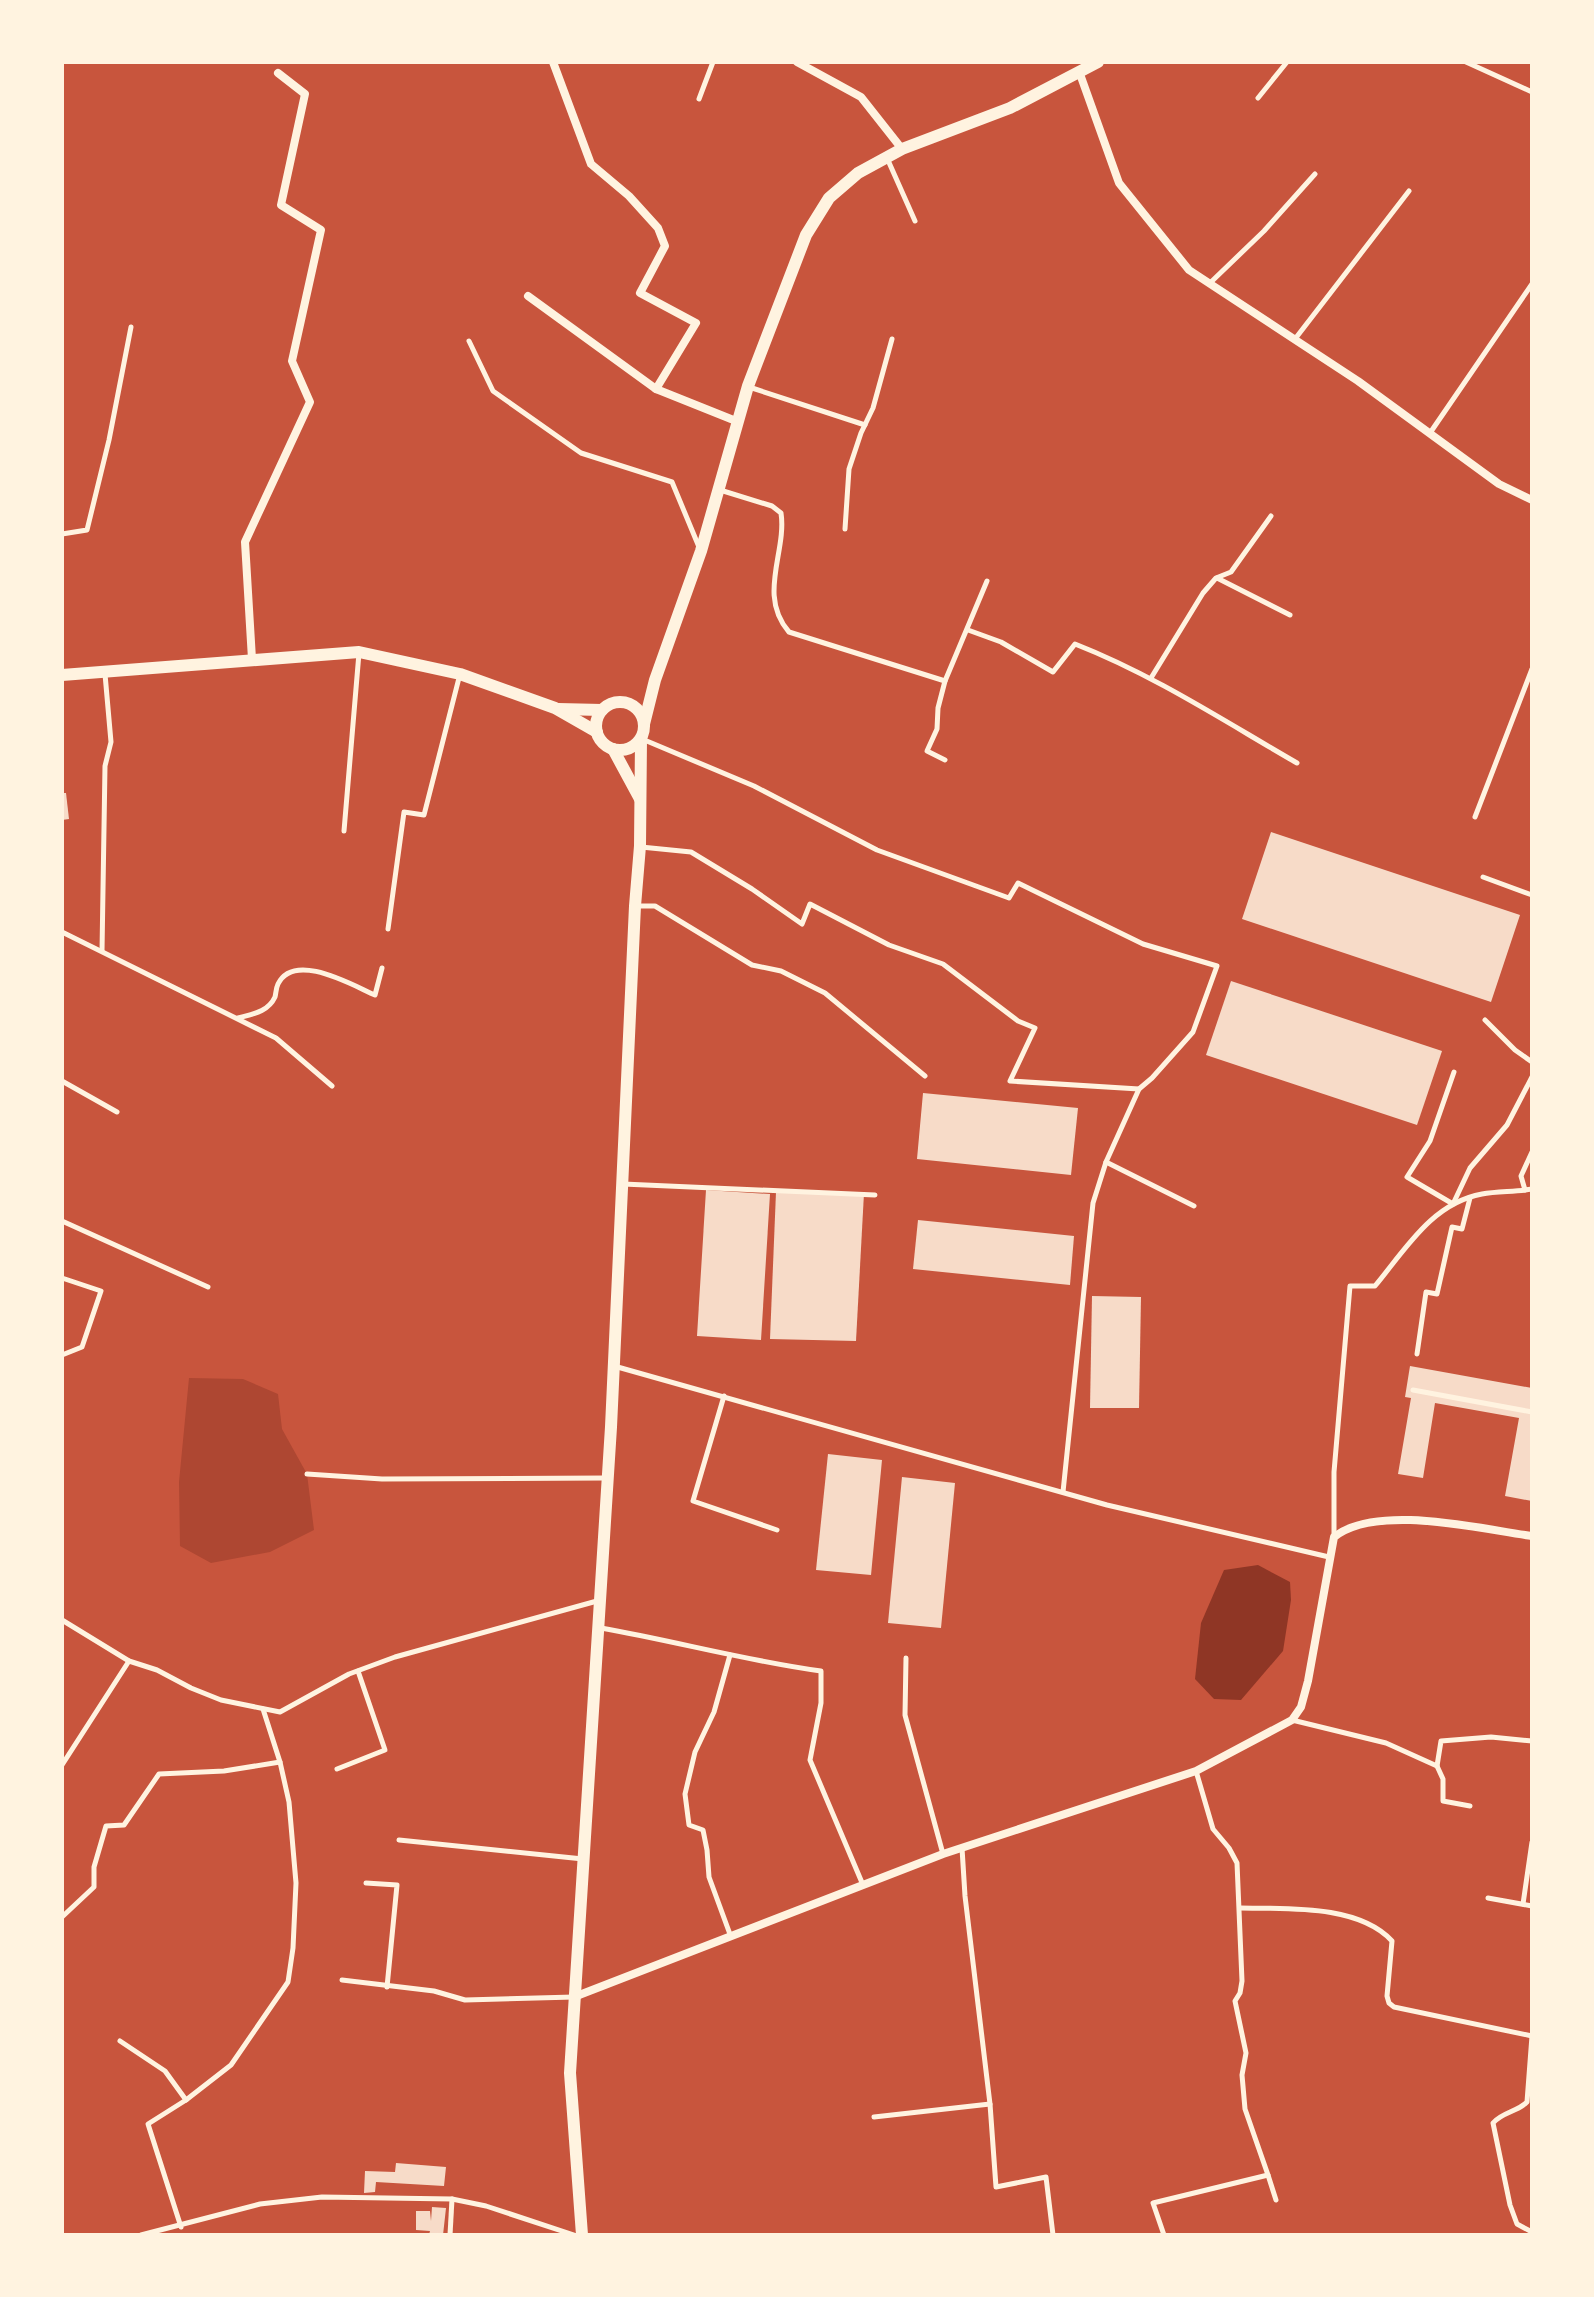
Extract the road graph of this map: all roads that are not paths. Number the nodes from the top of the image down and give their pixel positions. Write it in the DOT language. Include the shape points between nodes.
graph roads {
  1 [pos="553,62"];
  2 [pos="713,62"];
  3 [pos="797,62"];
  4 [pos="1098,62"];
  5 [pos="1287,62"];
  6 [pos="1466,62"];
  7 [pos="278,73"];
  8 [pos="1080,74"];
  9 [pos="1532,92"];
  10 [pos="1258,98"];
  11 [pos="699,99"];
  12 [pos="902,149"];
  13 [pos="887,157"];
  14 [pos="1315,174"];
  15 [pos="1409,191"];
  16 [pos="915,221"];
  17 [pos="1209,284"];
  18 [pos="1532,284"];
  19 [pos="528,296"];
  20 [pos="131,327"];
  21 [pos="892,339"];
  22 [pos="1294,339"];
  23 [pos="469,341"];
  24 [pos="748,386"];
  25 [pos="656,389"];
  26 [pos="736,421"];
  27 [pos="865,425"];
  28 [pos="1430,434"];
  29 [pos="720,490"];
  30 [pos="1532,500"];
  31 [pos="1271,516"];
  32 [pos="845,529"];
  33 [pos="62,534"];
  34 [pos="701,551"];
  35 [pos="1216,578"];
  36 [pos="987,581"];
  37 [pos="1290,615"];
  38 [pos="968,630"];
  39 [pos="359,652"];
  40 [pos="252,659"];
  41 [pos="1532,669"];
  42 [pos="105,674"];
  43 [pos="460,674"];
  44 [pos="62,675"];
  45 [pos="1151,678"];
  46 [pos="655,680"];
  47 [pos="945,681"];
  48 [pos="631,705"];
  49 [pos="555,708"];
  50 [pos="602,710"];
  51 [pos="644,724"];
  52 [pos="597,732"];
  53 [pos="641,739"];
  54 [pos="613,749"];
  55 [pos="945,760"];
  56 [pos="1297,763"];
  57 [pos="641,802"];
  58 [pos="1475,817"];
  59 [pos="344,831"];
  60 [pos="640,846"];
  61 [pos="1483,877"];
  62 [pos="1532,895"];
  63 [pos="635,906"];
  64 [pos="388,929"];
  65 [pos="62,932"];
  66 [pos="102,951"];
  67 [pos="382,968"];
  68 [pos="237,1018"];
  69 [pos="1485,1020"];
  70 [pos="1532,1062"];
  71 [pos="1454,1072"];
  72 [pos="925,1076"];
  73 [pos="1532,1077"];
  74 [pos="62,1081"];
  75 [pos="332,1086"];
  76 [pos="1139,1089"];
  77 [pos="117,1112"];
  78 [pos="1532,1152"];
  79 [pos="1106,1162"];
  80 [pos="622,1184"];
  81 [pos="1529,1190"];
  82 [pos="875,1195"];
  83 [pos="1471,1198"];
  84 [pos="1453,1204"];
  85 [pos="1194,1206"];
  86 [pos="62,1221"];
  87 [pos="62,1278"];
  88 [pos="208,1287"];
  89 [pos="1417,1354"];
  90 [pos="62,1355"];
  91 [pos="613,1366"];
  92 [pos="1413,1390"];
  93 [pos="724,1396"];
  94 [pos="1532,1412"];
  95 [pos="307,1474"];
  96 [pos="608,1478"];
  97 [pos="1063,1492"];
  98 [pos="777,1530"];
  99 [pos="1532,1536"];
  100 [pos="1334,1537"];
  101 [pos="1329,1557"];
  102 [pos="598,1600"];
  103 [pos="62,1620"];
  104 [pos="599,1628"];
  105 [pos="730,1655"];
  106 [pos="906,1658"];
  107 [pos="129,1661"];
  108 [pos="358,1671"];
  109 [pos="263,1709"];
  110 [pos="1292,1720"];
  111 [pos="1532,1741"];
  112 [pos="280,1762"];
  113 [pos="62,1765"];
  114 [pos="1437,1766"];
  115 [pos="337,1769"];
  116 [pos="1196,1771"];
  117 [pos="1470,1806"];
  118 [pos="399,1840"];
  119 [pos="1532,1842"];
  120 [pos="962,1848"];
  121 [pos="943,1854"];
  122 [pos="584,1859"];
  123 [pos="366,1883"];
  124 [pos="863,1885"];
  125 [pos="1488,1898"];
  126 [pos="1523,1904"];
  127 [pos="1532,1906"];
  128 [pos="1240,1908"];
  129 [pos="62,1917"];
  130 [pos="731,1938"];
  131 [pos="342,1980"];
  132 [pos="387,1987"];
  133 [pos="574,1997"];
  134 [pos="1532,2036"];
  135 [pos="120,2041"];
  136 [pos="186,2100"];
  137 [pos="990,2104"];
  138 [pos="874,2117"];
  139 [pos="1268,2175"];
  140 [pos="452,2199"];
  141 [pos="1276,2200"];
  142 [pos="181,2227"];
  143 [pos="1532,2232"];
  144 [pos="141,2235"];
  145 [pos="450,2235"];
  146 [pos="574,2235"];
  147 [pos="582,2235"];
  148 [pos="1053,2235"];
  149 [pos="1164,2235"];
  1 -- 25 [label="street" via="591,164 658,228 665,246 640,293 696,323"];
  2 -- 11 [label="lane"];
  3 -- 12 [label="street" via="861,97"];
  4 -- 8 [label="street"];
  5 -- 10 [label="lane"];
  6 -- 9 [label="lane"];
  7 -- 40 [label="street" via="305,94 281,205 321,230 292,361 310,402 245,542"];
  8 -- 12 [label="street" via="1010,108"];
  8 -- 17 [label="street" via="1119,183 1189,270"];
  12 -- 13 [label="street"];
  13 -- 16 [label="lane"];
  13 -- 24 [label="street" via="829,198 806,235"];
  14 -- 17 [label="lane"];
  15 -- 22 [label="lane"];
  17 -- 22 [label="street"];
  18 -- 28 [label="lane"];
  19 -- 25 [label="street"];
  20 -- 33 [label="lane" via="87,530"];
  21 -- 27 [label="lane"];
  22 -- 28 [label="street"];
  23 -- 34 [label="lane" via="493,391 581,453 672,482"];
  24 -- 26 [label="street"];
  24 -- 27 [label="lane"];
  25 -- 26 [label="street"];
  26 -- 29 [label="street"];
  27 -- 32 [label="lane" via="849,469"];
  28 -- 30 [label="street" via="1499,484"];
  29 -- 34 [label="street"];
  29 -- 47 [label="lane" via="781,513 776,610 789,632"];
  31 -- 35 [label="lane" via="1231,572"];
  34 -- 46 [label="street"];
  35 -- 37 [label="lane"];
  35 -- 45 [label="lane"];
  36 -- 38 [label="lane"];
  38 -- 45 [label="lane" via="1053,672 1075,644"];
  38 -- 47 [label="lane"];
  39 -- 40 [label="street"];
  39 -- 43 [label="street"];
  39 -- 59 [label="lane"];
  40 -- 42 [label="street"];
  41 -- 58 [label="lane"];
  42 -- 44 [label="street"];
  42 -- 66 [label="lane" via="111,742 105,766"];
  43 -- 49 [label="street"];
  43 -- 64 [label="lane" via="424,815 404,812"];
  45 -- 56 [label="lane"];
  46 -- 48 [label="street"];
  46 -- 51 [label="street"];
  47 -- 55 [label="lane" via="937,729 927,751"];
  48 -- 50 [label="street" via="615,703"];
  48 -- 51 [label="street"];
  49 -- 50 [label="street"];
  49 -- 52 [label="street"];
  50 -- 52 [label="street"];
  51 -- 53 [label="street"];
  52 -- 54 [label="street"];
  53 -- 54 [label="street" via="628,749"];
  53 -- 57 [label="street"];
  53 -- 76 [label="lane" via="754,786 877,850 1009,898 1018,883 1143,944 1217,966 1193,1032"];
  54 -- 57 [label="street"];
  57 -- 60 [label="street"];
  60 -- 63 [label="street"];
  60 -- 76 [label="lane" via="691,852 802,924 810,904 889,945 943,964 1035,1028 1010,1081"];
  61 -- 62 [label="lane"];
  63 -- 72 [label="lane" via="655,906 752,965 781,971 825,993"];
  63 -- 80 [label="street"];
  65 -- 66 [label="lane"];
  66 -- 68 [label="lane"];
  67 -- 68 [label="lane" via="375,995 303,968 288,973 265,1010"];
  68 -- 75 [label="lane" via="276,1038"];
  69 -- 70 [label="lane"];
  71 -- 84 [label="lane" via="1430,1141 1407,1177"];
  73 -- 84 [label="lane" via="1507,1125 1470,1168"];
  74 -- 77 [label="lane"];
  76 -- 79 [label="lane"];
  78 -- 81 [label="lane" via="1521,1176"];
  79 -- 85 [label="lane"];
  79 -- 97 [label="lane" via="1093,1203"];
  80 -- 82 [label="lane"];
  80 -- 91 [label="street"];
  81 -- 83 [label="lane"];
  83 -- 84 [label="lane"];
  83 -- 89 [label="lane" via="1462,1229 1452,1227 1437,1294 1426,1292"];
  84 -- 100 [label="lane" via="1434,1215 1375,1286 1350,1286 1334,1472"];
  86 -- 88 [label="lane"];
  87 -- 90 [label="lane" via="101,1291 82,1347"];
  91 -- 93 [label="lane"];
  91 -- 96 [label="street"];
  92 -- 94 [label="lane"];
  93 -- 97 [label="lane"];
  93 -- 98 [label="lane" via="693,1501"];
  95 -- 96 [label="lane" via="382,1479"];
  96 -- 102 [label="street"];
  97 -- 101 [label="lane"];
  99 -- 100 [label="street" via="1412,1519 1361,1525"];
  100 -- 101 [label="street"];
  101 -- 110 [label="street" via="1308,1681"];
  102 -- 104 [label="street"];
  102 -- 108 [label="lane"];
  103 -- 107 [label="lane"];
  104 -- 105 [label="lane"];
  104 -- 122 [label="street"];
  105 -- 124 [label="lane" via="821,1671 810,1760"];
  105 -- 130 [label="lane" via="685,1794 689,1825 703,1830 709,1877"];
  106 -- 121 [label="lane" via="905,1715"];
  107 -- 109 [label="lane" via="221,1700"];
  107 -- 113 [label="lane"];
  108 -- 109 [label="lane" via="280,1712"];
  108 -- 115 [label="lane" via="385,1750"];
  109 -- 112 [label="lane"];
  110 -- 114 [label="lane" via="1386,1743"];
  110 -- 116 [label="street"];
  111 -- 114 [label="lane" via="1441,1741"];
  112 -- 129 [label="lane" via="159,1774 124,1825 106,1826 94,1887"];
  112 -- 136 [label="lane" via="296,1883 288,1982 231,2065"];
  114 -- 117 [label="lane" via="1443,1801"];
  116 -- 120 [label="street"];
  116 -- 128 [label="lane" via="1213,1829 1237,1863"];
  118 -- 122 [label="lane"];
  119 -- 126 [label="lane"];
  120 -- 121 [label="street"];
  120 -- 137 [label="lane"];
  121 -- 124 [label="street"];
  122 -- 133 [label="street"];
  123 -- 132 [label="lane" via="397,1885"];
  124 -- 130 [label="street"];
  125 -- 126 [label="lane"];
  126 -- 127 [label="lane"];
  128 -- 134 [label="lane" via="1322,1911 1357,1920 1392,1941 1387,1996 1394,2007"];
  128 -- 139 [label="lane" via="1242,1981 1235,2001 1246,2053 1242,2087"];
  130 -- 133 [label="street"];
  131 -- 132 [label="lane"];
  132 -- 133 [label="lane" via="465,2000"];
  133 -- 147 [label="street" via="570,2073"];
  134 -- 143 [label="lane" via="1527,2102 1493,2123 1510,2205 1517,2224"];
  135 -- 136 [label="lane" via="165,2071"];
  136 -- 142 [label="lane" via="148,2124"];
  137 -- 138 [label="lane"];
  137 -- 148 [label="lane" via="996,2187 1046,2177"];
  139 -- 141 [label="lane"];
  139 -- 149 [label="lane" via="1153,2203"];
  140 -- 142 [label="lane" via="322,2197 260,2204"];
  140 -- 145 [label="lane"];
  140 -- 146 [label="lane"];
  142 -- 144 [label="lane"];
}
